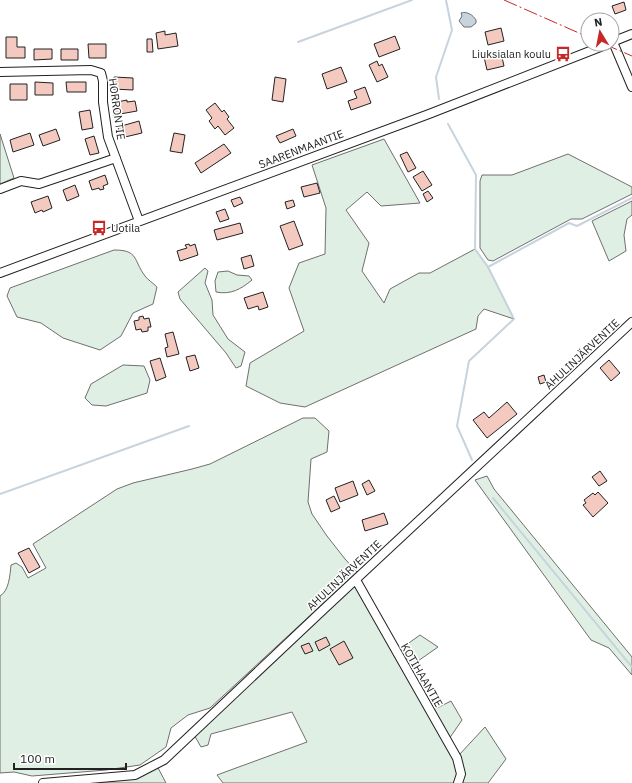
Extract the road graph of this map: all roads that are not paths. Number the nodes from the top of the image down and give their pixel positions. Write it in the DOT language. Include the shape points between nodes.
graph roads {
  1 [pos="632,34"];
  2 [pos="620,39"];
  3 [pos="588,52"];
  4 [pos="615,52"];
  5 [pos="0,72"];
  6 [pos="632,87"];
  7 [pos="116,158"];
  8 [pos="0,189"];
  9 [pos="139,221"];
  10 [pos="0,273"];
  11 [pos="632,322"];
  12 [pos="356,580"];
  13 [pos="43,783"];
  14 [pos="458,783"];
  1 -- 2 [label="street, SAARENMAANTIE"];
  3 -- 9 [label="street, SAARENMAANTIE" via="429,114"];
  4 -- 6 [label="street"];
  5 -- 7 [label="street, HORRONTIE" via="91,70 101,73 108,137"];
  7 -- 8 [label="street" via="39,184 21,181"];
  7 -- 9 [label="street, HORRONTIE"];
  9 -- 10 [label="street, SAARENMAANTIE"];
  11 -- 12 [label="street, AHULINJÄRVENTIE"];
  12 -- 13 [label="street, AHULINJÄRVENTIE" via="164,760 135,775"];
  12 -- 14 [label="street, KOTIHAANTIE" via="457,758 461,774"];
}
